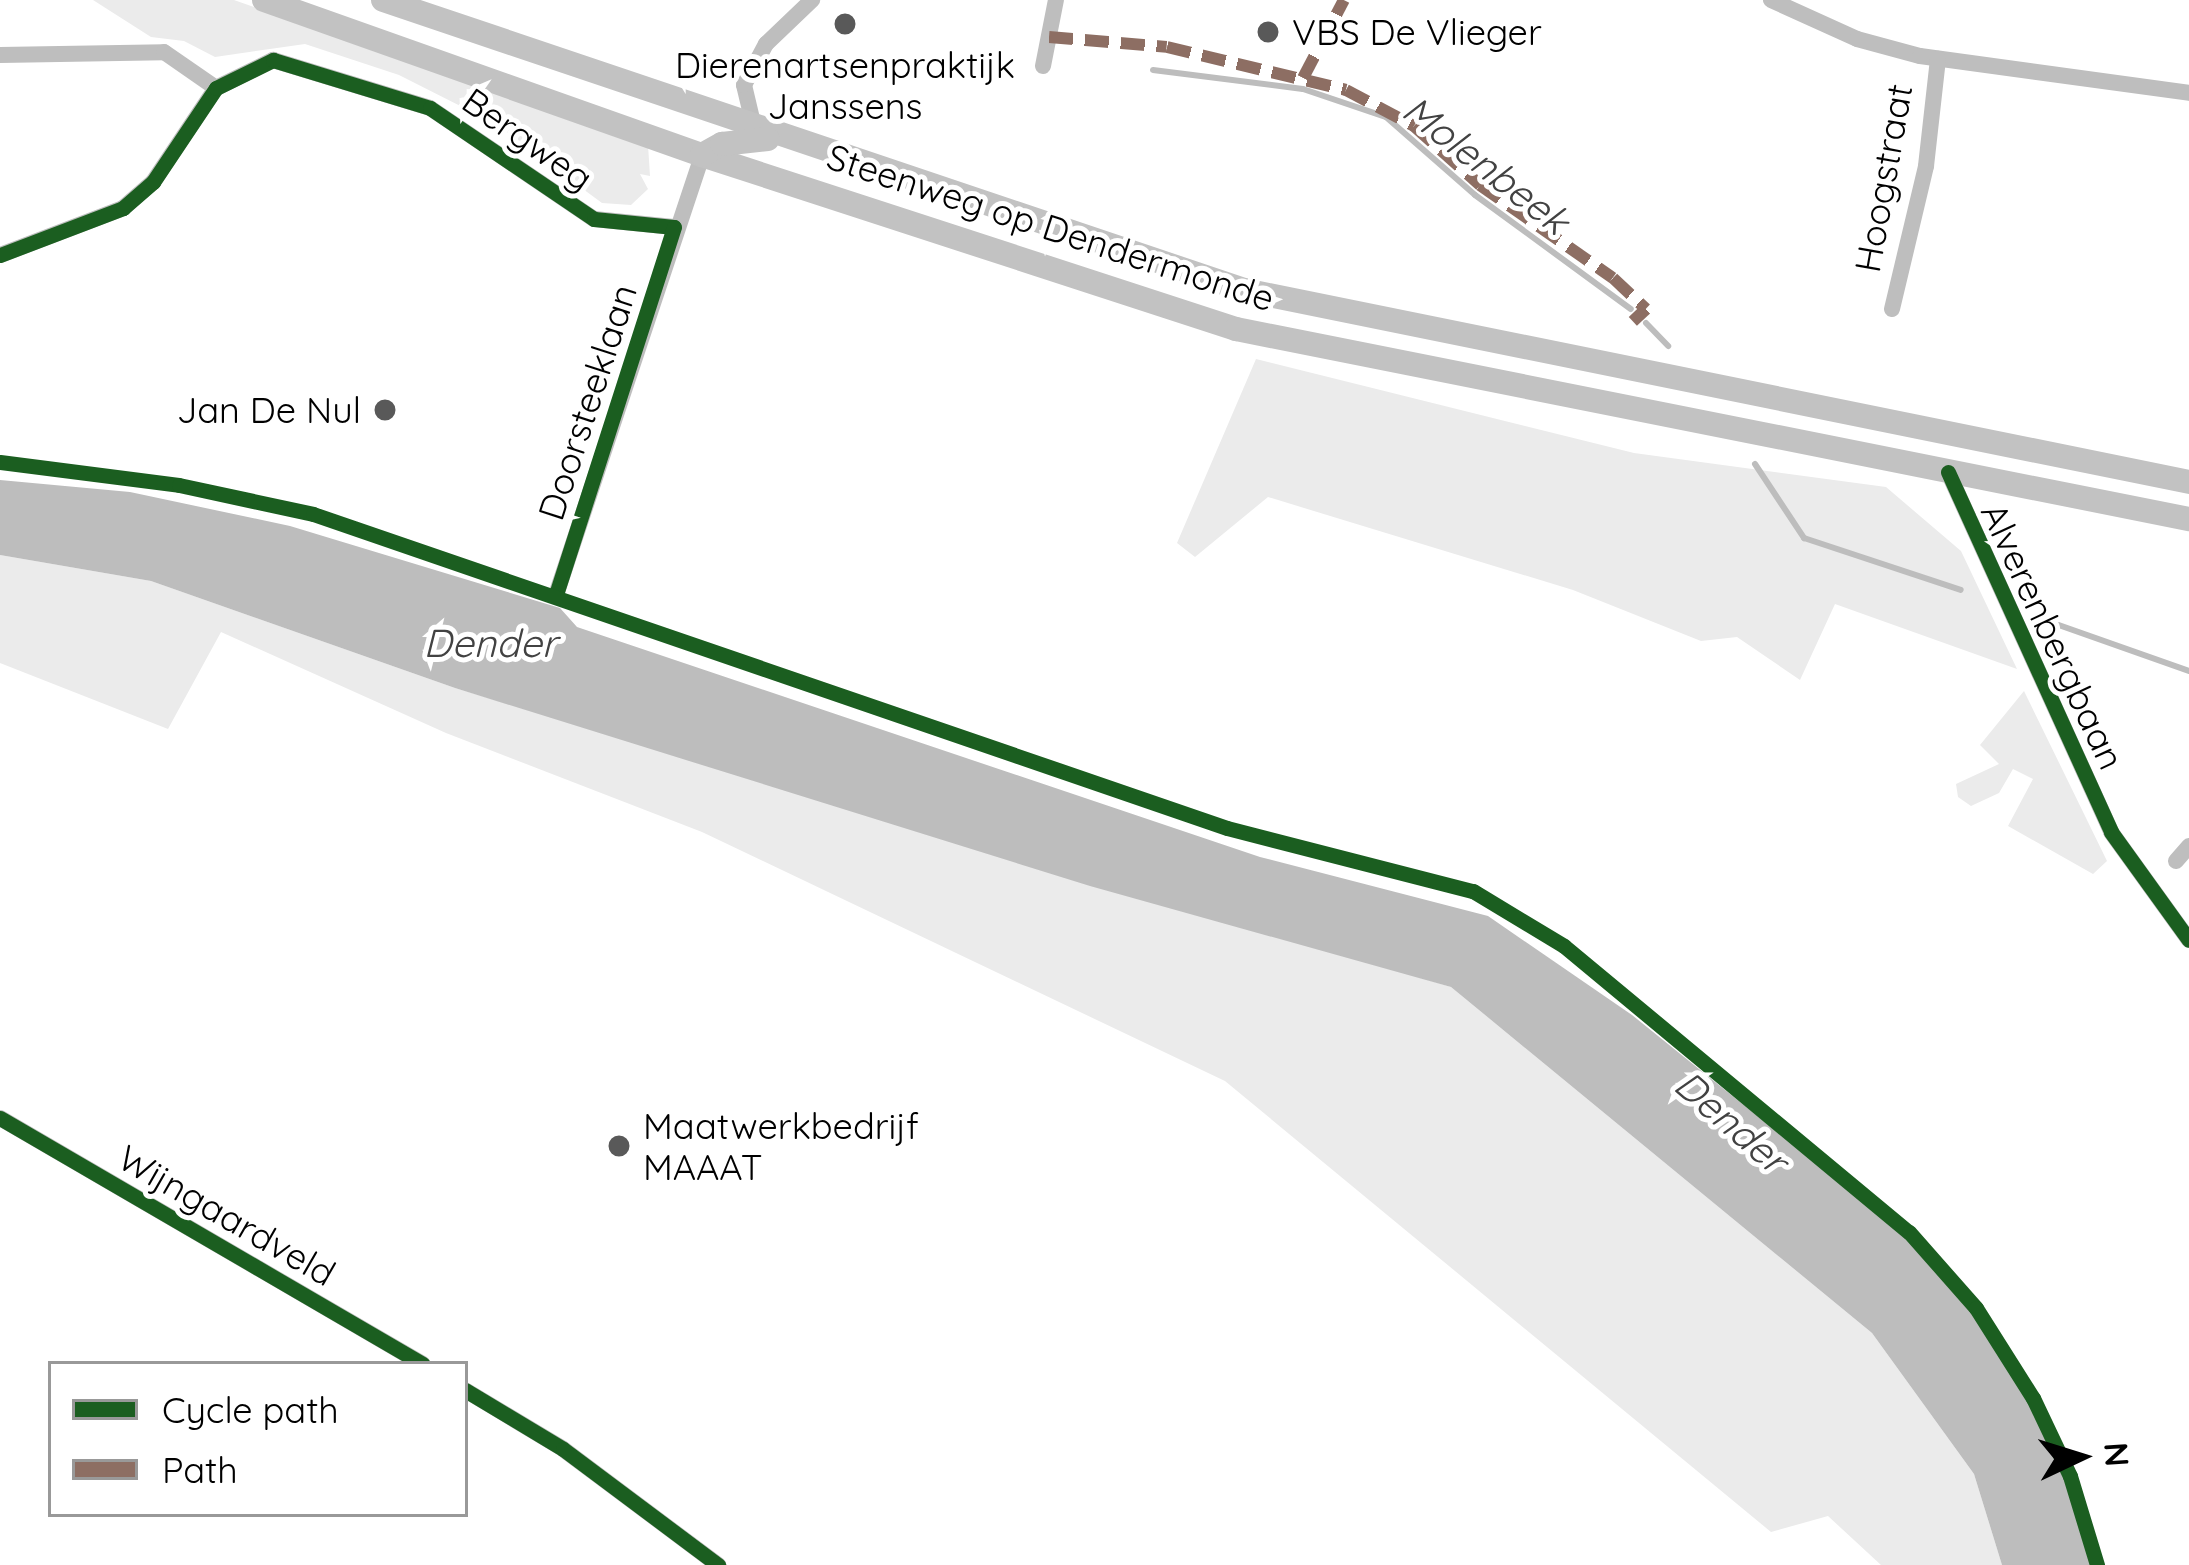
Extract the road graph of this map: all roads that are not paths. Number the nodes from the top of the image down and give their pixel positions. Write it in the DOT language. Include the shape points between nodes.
graph roads {
  1 [pos="264,0"];
  2 [pos="383,0"];
  3 [pos="812,0"];
  4 [pos="1056,0"];
  5 [pos="1771,0"];
  6 [pos="0,55"];
  7 [pos="1938,59"];
  8 [pos="1043,66"];
  9 [pos="216,88"];
  10 [pos="2189,93"];
  11 [pos="669,99"];
  12 [pos="754,128"];
  13 [pos="779,139"];
  14 [pos="702,155"];
  15 [pos="674,227"];
  16 [pos="0,255"];
  17 [pos="1892,310"];
  18 [pos="1948,472"];
  19 [pos="2189,482"];
  20 [pos="2189,519"];
  21 [pos="556,595"];
  22 [pos="2189,846"];
  23 [pos="2176,861"];
  24 [pos="2189,940"];
  25 [pos="0,1118"];
  26 [pos="418,1361"];
  27 [pos="468,1392"];
  28 [pos="718,1565"];
  1 -- 14 [label="main road, Steenweg op Dendermonde"];
  2 -- 11 [label="main road, Steenweg op Dendermonde"];
  3 -- 12 [label="street" via="766,44 744,86"];
  4 -- 8 [label="street"];
  5 -- 7 [label="street, Hoogstraat" via="1857,39"];
  6 -- 9 [label="street" via="164,52"];
  7 -- 10 [label="street, Hoogstraat"];
  7 -- 17 [label="street, Hoogstraat" via="1926,166"];
  9 -- 15 [label="street, Bergweg" via="255,63 292,60 450,118 593,220"];
  9 -- 16 [label="street, Bergweg" via="135,200"];
  11 -- 12 [label="main road, Steenweg op Dendermonde"];
  11 -- 14 [label="main road" via="704,125"];
  12 -- 13 [label="main road, Steenweg op Dendermonde"];
  13 -- 14 [label="main road" via="722,144"];
  13 -- 19 [label="main road, Steenweg op Dendermonde" via="1244,290"];
  14 -- 15 [label="street, Doorsteeklaan"];
  14 -- 18 [label="main road, Steenweg op Dendermonde" via="1236,329"];
  15 -- 21 [label="street, Doorsteeklaan"];
  18 -- 20 [label="main road, Steenweg op Dendermonde"];
  18 -- 24 [label="street, Alverenbergbaan" via="2101,812"];
  22 -- 23 [label="street"];
  25 -- 26 [label="street, Wijngaardveld"];
  27 -- 28 [label="street" via="562,1449"];
}
